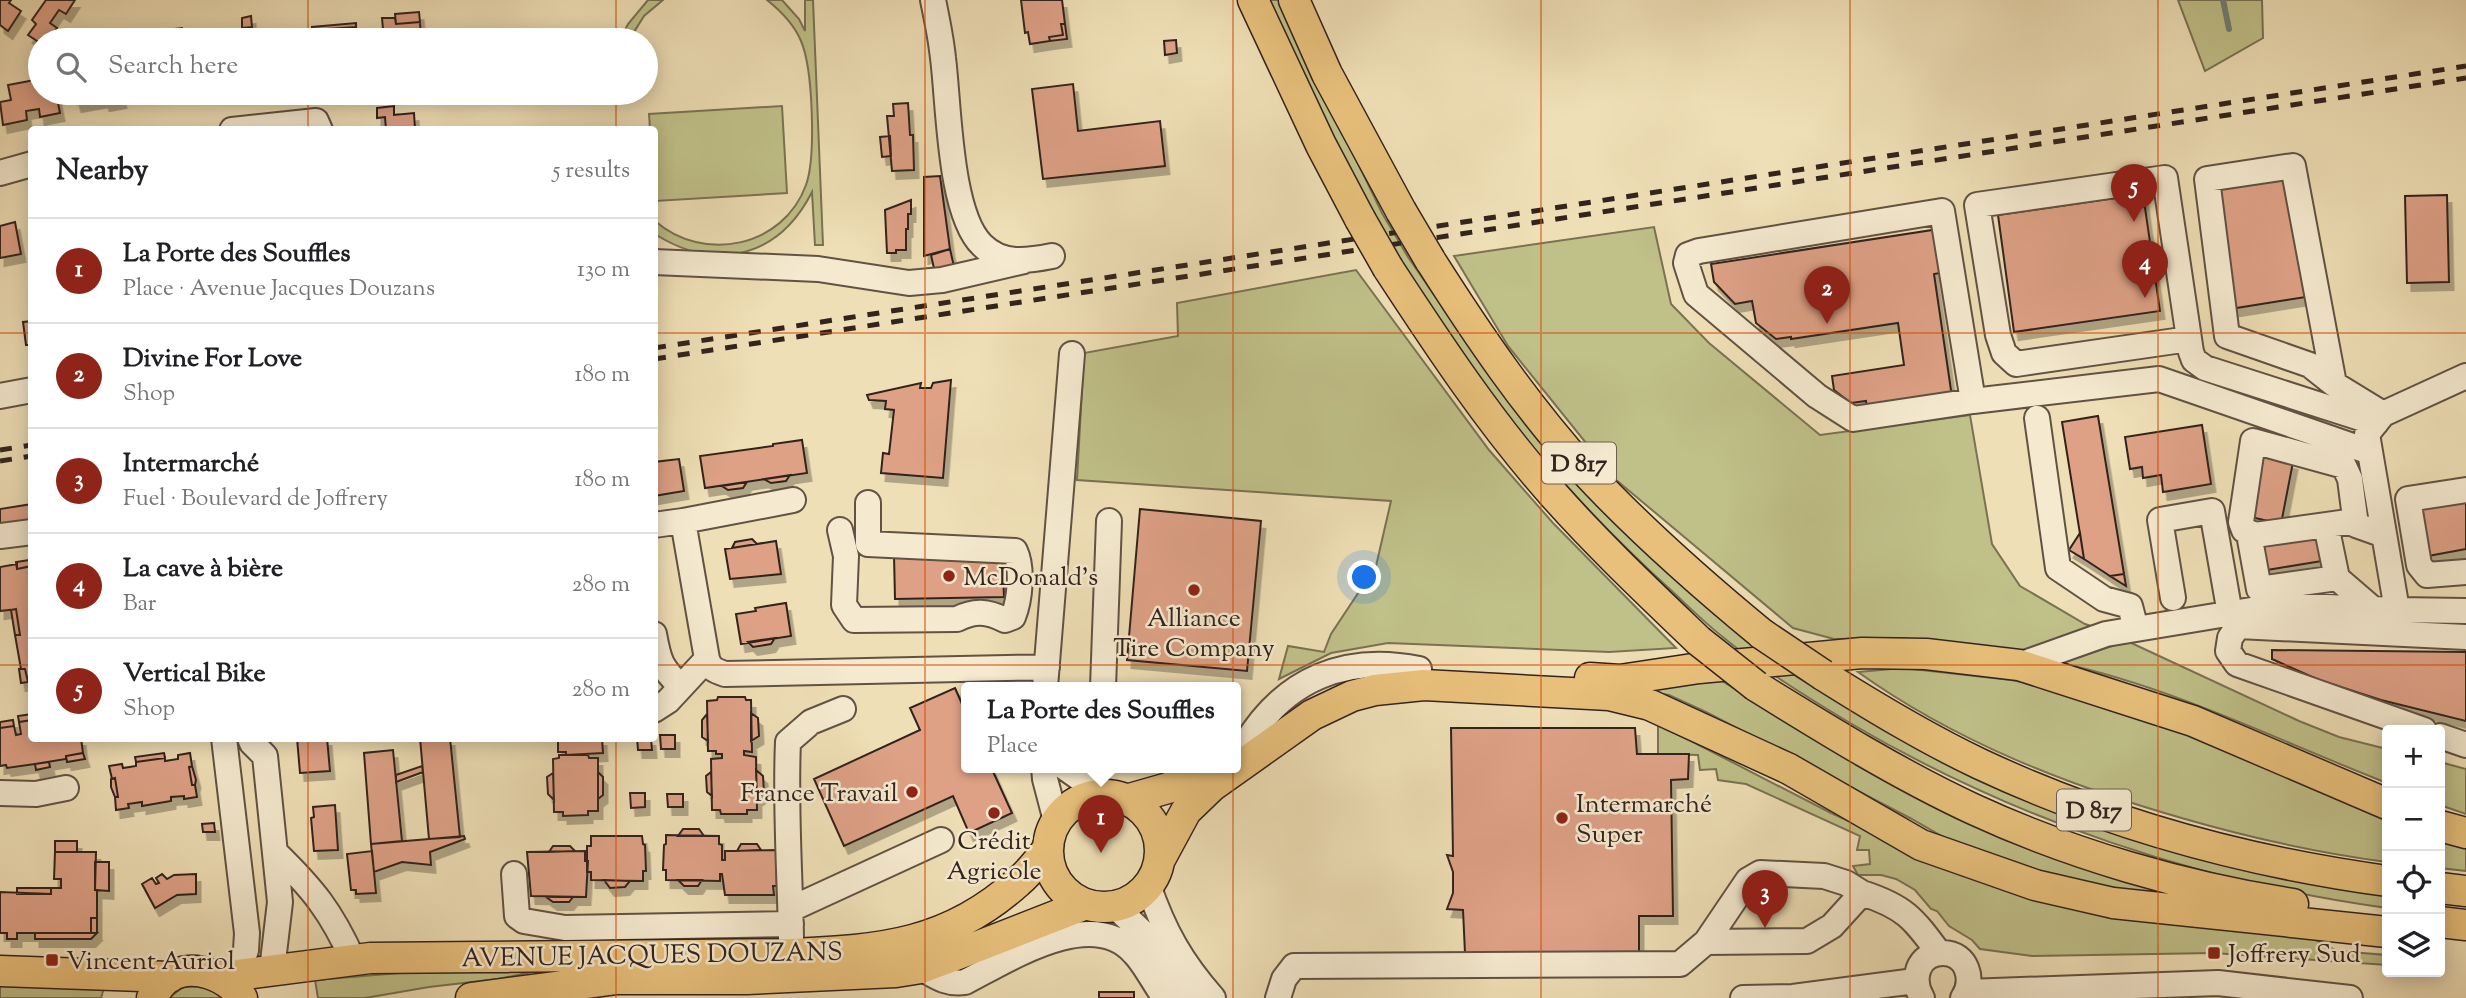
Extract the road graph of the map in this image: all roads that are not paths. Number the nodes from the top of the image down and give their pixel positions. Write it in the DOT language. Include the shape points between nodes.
graph roads {
  1 [pos="933,0"];
  2 [pos="1253,0"];
  3 [pos="1294,0"];
  4 [pos="269,126"];
  5 [pos="318,126"];
  6 [pos="1052,256"];
  7 [pos="1024,261"];
  8 [pos="658,262"];
  9 [pos="2189,339"];
  10 [pos="1072,354"];
  11 [pos="2466,376"];
  12 [pos="2334,384"];
  13 [pos="28,391"];
  14 [pos="0,396"];
  15 [pos="1973,401"];
  16 [pos="2037,418"];
  17 [pos="2379,419"];
  18 [pos="2370,452"];
  19 [pos="2466,489"];
  20 [pos="793,500"];
  21 [pos="868,503"];
  22 [pos="683,521"];
  23 [pos="2355,521"];
  24 [pos="1109,522"];
  25 [pos="658,524"];
  26 [pos="2326,525"];
  27 [pos="840,530"];
  28 [pos="28,533"];
  29 [pos="2249,534"];
  30 [pos="2384,534"];
  31 [pos="0,537"];
  32 [pos="2466,572"];
  33 [pos="2337,578"];
  34 [pos="2174,598"];
  35 [pos="2385,609"];
  36 [pos="2466,611"];
  37 [pos="2230,614"];
  38 [pos="2136,629"];
  39 [pos="2466,637"];
  40 [pos="658,654"];
  41 [pos="707,659"];
  42 [pos="2019,665"];
  43 [pos="1046,677"];
  44 [pos="1103,682"];
  45 [pos="681,687"];
  46 [pos="658,707"];
  47 [pos="843,709"];
  48 [pos="2410,725"];
  49 [pos="2445,738"];
  50 [pos="224,742"];
  51 [pos="253,742"];
  52 [pos="2466,745"];
  53 [pos="1241,747"];
  54 [pos="1241,765"];
  55 [pos="1044,773"];
  56 [pos="1073,773"];
  57 [pos="1199,773"];
  58 [pos="1230,773"];
  59 [pos="66,788"];
  60 [pos="0,793"];
  61 [pos="1114,797"];
  62 [pos="2382,802"];
  63 [pos="1056,821"];
  64 [pos="2445,827"];
  65 [pos="2466,833"];
  66 [pos="941,840"];
  67 [pos="1047,850"];
  68 [pos="275,852"];
  69 [pos="1154,873"];
  70 [pos="514,874"];
  71 [pos="2382,880"];
  72 [pos="2445,889"];
  73 [pos="2466,891"];
  74 [pos="1862,893"];
  75 [pos="1086,904"];
  76 [pos="1115,906"];
  77 [pos="2382,915"];
  78 [pos="791,916"];
  79 [pos="2445,923"];
  80 [pos="2466,925"];
  81 [pos="2382,931"];
  82 [pos="2445,938"];
  83 [pos="2466,940"];
  84 [pos="565,942"];
  85 [pos="1706,942"];
  86 [pos="792,954"];
  87 [pos="1933,956"];
  88 [pos="353,960"];
  89 [pos="921,968"];
  90 [pos="272,970"];
  91 [pos="0,971"];
  92 [pos="237,986"];
  93 [pos="161,987"];
  94 [pos="748,988"];
  95 [pos="1918,990"];
  96 [pos="2219,991"];
  97 [pos="1965,995"];
  98 [pos="471,998"];
  99 [pos="1165,998"];
  100 [pos="1189,998"];
  101 [pos="1213,998"];
  102 [pos="1278,998"];
  103 [pos="1743,998"];
  104 [pos="2350,998"];
  1 -- 7 [label="street" via="966,219 992,253"];
  2 -- 77 [label="main road, D 817, bridge" via="1360,219 1445,356 1550,491 1699,641 1756,686 1842,739 1974,809 2061,845 2260,899"];
  3 -- 71 [label="main road, D 817, bridge" via="1327,74 1401,211 1475,330 1524,397 1584,470 1649,537 1762,634 1897,722 2067,801 2259,858"];
  4 -- 5 [label="street" via="316,121"];
  6 -- 7 [label="street"];
  7 -- 8 [label="street" via="916,283 818,269"];
  9 -- 9 [label="street" via="2165,178 1977,205 1998,335 2004,353 2016,364"];
  9 -- 17 [label="street" via="2194,359 2205,368"];
  10 -- 43 [label="street"];
  11 -- 17 [label="street"];
  12 -- 12 [label="street" via="2293,166 2207,179 2227,336 2310,365"];
  12 -- 17 [label="street"];
  13 -- 14 [label="street"];
  15 -- 15 [label="street" via="1942,211 1688,256 1696,294 1817,396 1853,419"];
  15 -- 18 [label="street" via="2159,379"];
  16 -- 38 [label="street" via="2058,568 2104,599 2130,606"];
  17 -- 18 [label="street" via="2367,434"];
  18 -- 30 [label="street"];
  19 -- 32 [label="street" via="2408,499 2422,571 2427,575"];
  20 -- 22 [label="street"];
  21 -- 27 [label="street" via="868,544 1016,551 1017,607 1013,617 1005,620 990,612 970,612 957,619 854,620 844,605 846,556"];
  22 -- 25 [label="street"];
  22 -- 41 [label="street"];
  23 -- 26 [label="street"];
  23 -- 29 [label="street" via="2344,466 2253,441 2241,522"];
  23 -- 30 [label="street"];
  24 -- 44 [label="street"];
  26 -- 29 [label="street"];
  26 -- 33 [label="street"];
  28 -- 31 [label="street"];
  29 -- 33 [label="street" via="2259,589"];
  30 -- 35 [label="street"];
  33 -- 35 [label="street"];
  34 -- 37 [label="street" via="2160,520 2212,511"];
  35 -- 36 [label="street"];
  35 -- 37 [label="street" via="2281,605"];
  37 -- 38 [label="street"];
  38 -- 42 [label="street" via="2106,634"];
  39 -- 48 [label="street" via="2238,626 2230,638 2228,651 2236,664"];
  40 -- 45 [label="street" via="664,669"];
  41 -- 43 [label="street" via="713,670 725,674"];
  41 -- 45 [label="street"];
  42 -- 53 [label="main road" via="1926,654 1862,653 1620,680 1419,669 1376,674 1331,688"];
  42 -- 62 [label="main road" via="2193,721"];
  45 -- 46 [label="street"];
  47 -- 78 [label="street" via="811,722 788,742"];
  49 -- 52 [label="street"];
  50 -- 92 [label="street" via="247,933"];
  51 -- 68 [label="street" via="265,756"];
  54 -- 81 [label="main road" via="1312,715 1352,696 1387,688 1424,685 1609,695 1650,705 1789,769 1921,845 2035,885 2112,903"];
  55 -- 63 [label="street"];
  56 -- 61 [label="street"];
  57 -- 61 [label="main road" via="1168,788"];
  58 -- 69 [label="main road" via="1186,811"];
  59 -- 60 [label="street" via="36,794"];
  61 -- 63 [label="main road" via="1083,798"];
  61 -- 69 [label="main road" via="1144,812 1152,822 1158,835"];
  63 -- 67 [label="main road"];
  64 -- 65 [label="main road"];
  66 -- 78 [label="street"];
  67 -- 75 [label="main road" via="1058,883"];
  67 -- 86 [label="main road, AVENUE JACQUES DOUZANS" via="983,910 938,933 873,949"];
  68 -- 88 [label="street" via="321,900"];
  68 -- 90 [label="street" via="280,902"];
  69 -- 76 [label="main road" via="1139,895"];
  69 -- 101 [label="street" via="1161,923"];
  70 -- 84 [label="street" via="517,916"];
  72 -- 73 [label="main road"];
  74 -- 85 [label="street" via="1832,926 1807,941"];
  74 -- 85 [label="street" via="1824,876 1760,873 1748,880"];
  74 -- 87 [label="street" via="1889,902 1915,921"];
  75 -- 76 [label="main road"];
  75 -- 89 [label="main road, AVENUE JACQUES DOUZANS"];
  76 -- 100 [label="street" via="1163,957"];
  78 -- 84 [label="street"];
  78 -- 86 [label="street"];
  79 -- 80 [label="main road"];
  82 -- 83 [label="main road"];
  84 -- 86 [label="main road, AVENUE JACQUES DOUZANS"];
  84 -- 88 [label="main road, AVENUE JACQUES DOUZANS"];
  85 -- 102 [label="street" via="1680,964 1294,966"];
  87 -- 95 [label="street" via="1920,965"];
  87 -- 97 [label="street" via="1952,954 1966,965"];
  88 -- 90 [label="main road, AVENUE JACQUES DOUZANS"];
  89 -- 94 [label="main road, AVENUE JACQUES DOUZANS"];
  89 -- 99 [label="street" via="943,981 965,982 1050,940 1091,932 1119,940 1135,953"];
  90 -- 92 [label="main road, AVENUE JACQUES DOUZANS"];
  91 -- 93 [label="main road"];
  92 -- 93 [label="main road" via="206,973 181,973"];
  94 -- 98 [label="main road, AVENUE JACQUES DOUZANS" via="617,978"];
  95 -- 103 [label="street"];
  96 -- 97 [label="street"];
  96 -- 104 [label="street"];
}
